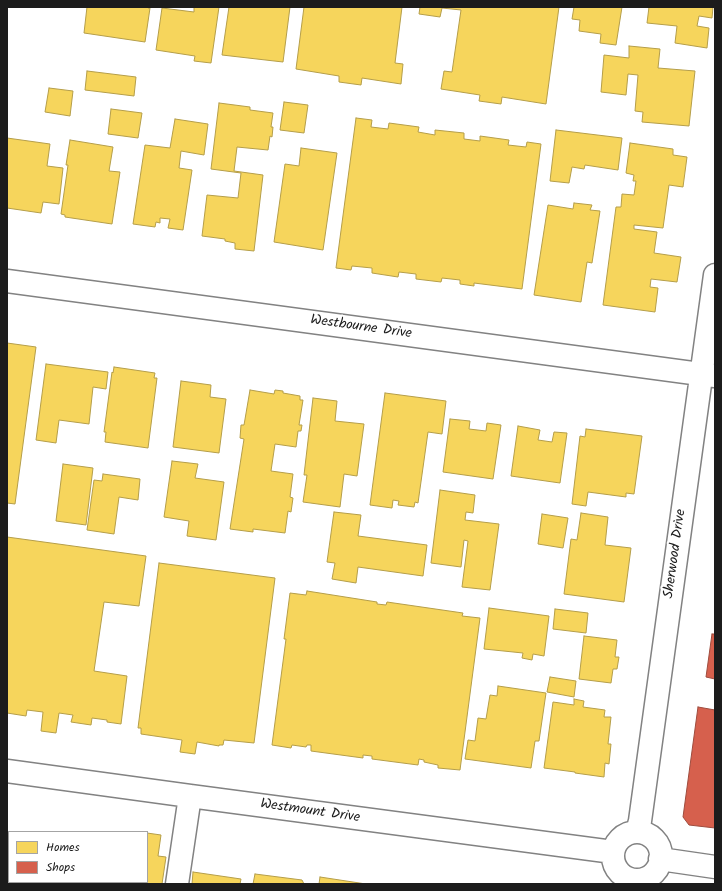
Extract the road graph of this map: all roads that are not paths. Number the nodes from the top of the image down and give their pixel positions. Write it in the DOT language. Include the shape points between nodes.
graph roads {
  1 [pos="715,275"];
  2 [pos="7,281"];
  3 [pos="708,375"];
  4 [pos="7,771"];
  5 [pos="190,796"];
  6 [pos="637,832"];
  7 [pos="613,852"];
  8 [pos="660,859"];
  9 [pos="715,867"];
  10 [pos="631,882"];
  11 [pos="177,884"];
  1 -- 3 [label="street, Sherwood Drive"];
  2 -- 3 [label="street, Westbourne Drive"];
  3 -- 6 [label="street, Sherwood Drive"];
  4 -- 5 [label="street, Westmount Drive"];
  5 -- 7 [label="street, Westmount Drive"];
  5 -- 11 [label="street"];
  6 -- 7 [label="street" via="619,840"];
  6 -- 8 [label="street" via="650,836 655,841"];
  7 -- 10 [label="street" via="615,866"];
  8 -- 9 [label="street"];
  8 -- 10 [label="street" via="659,866 650,876"];
}
